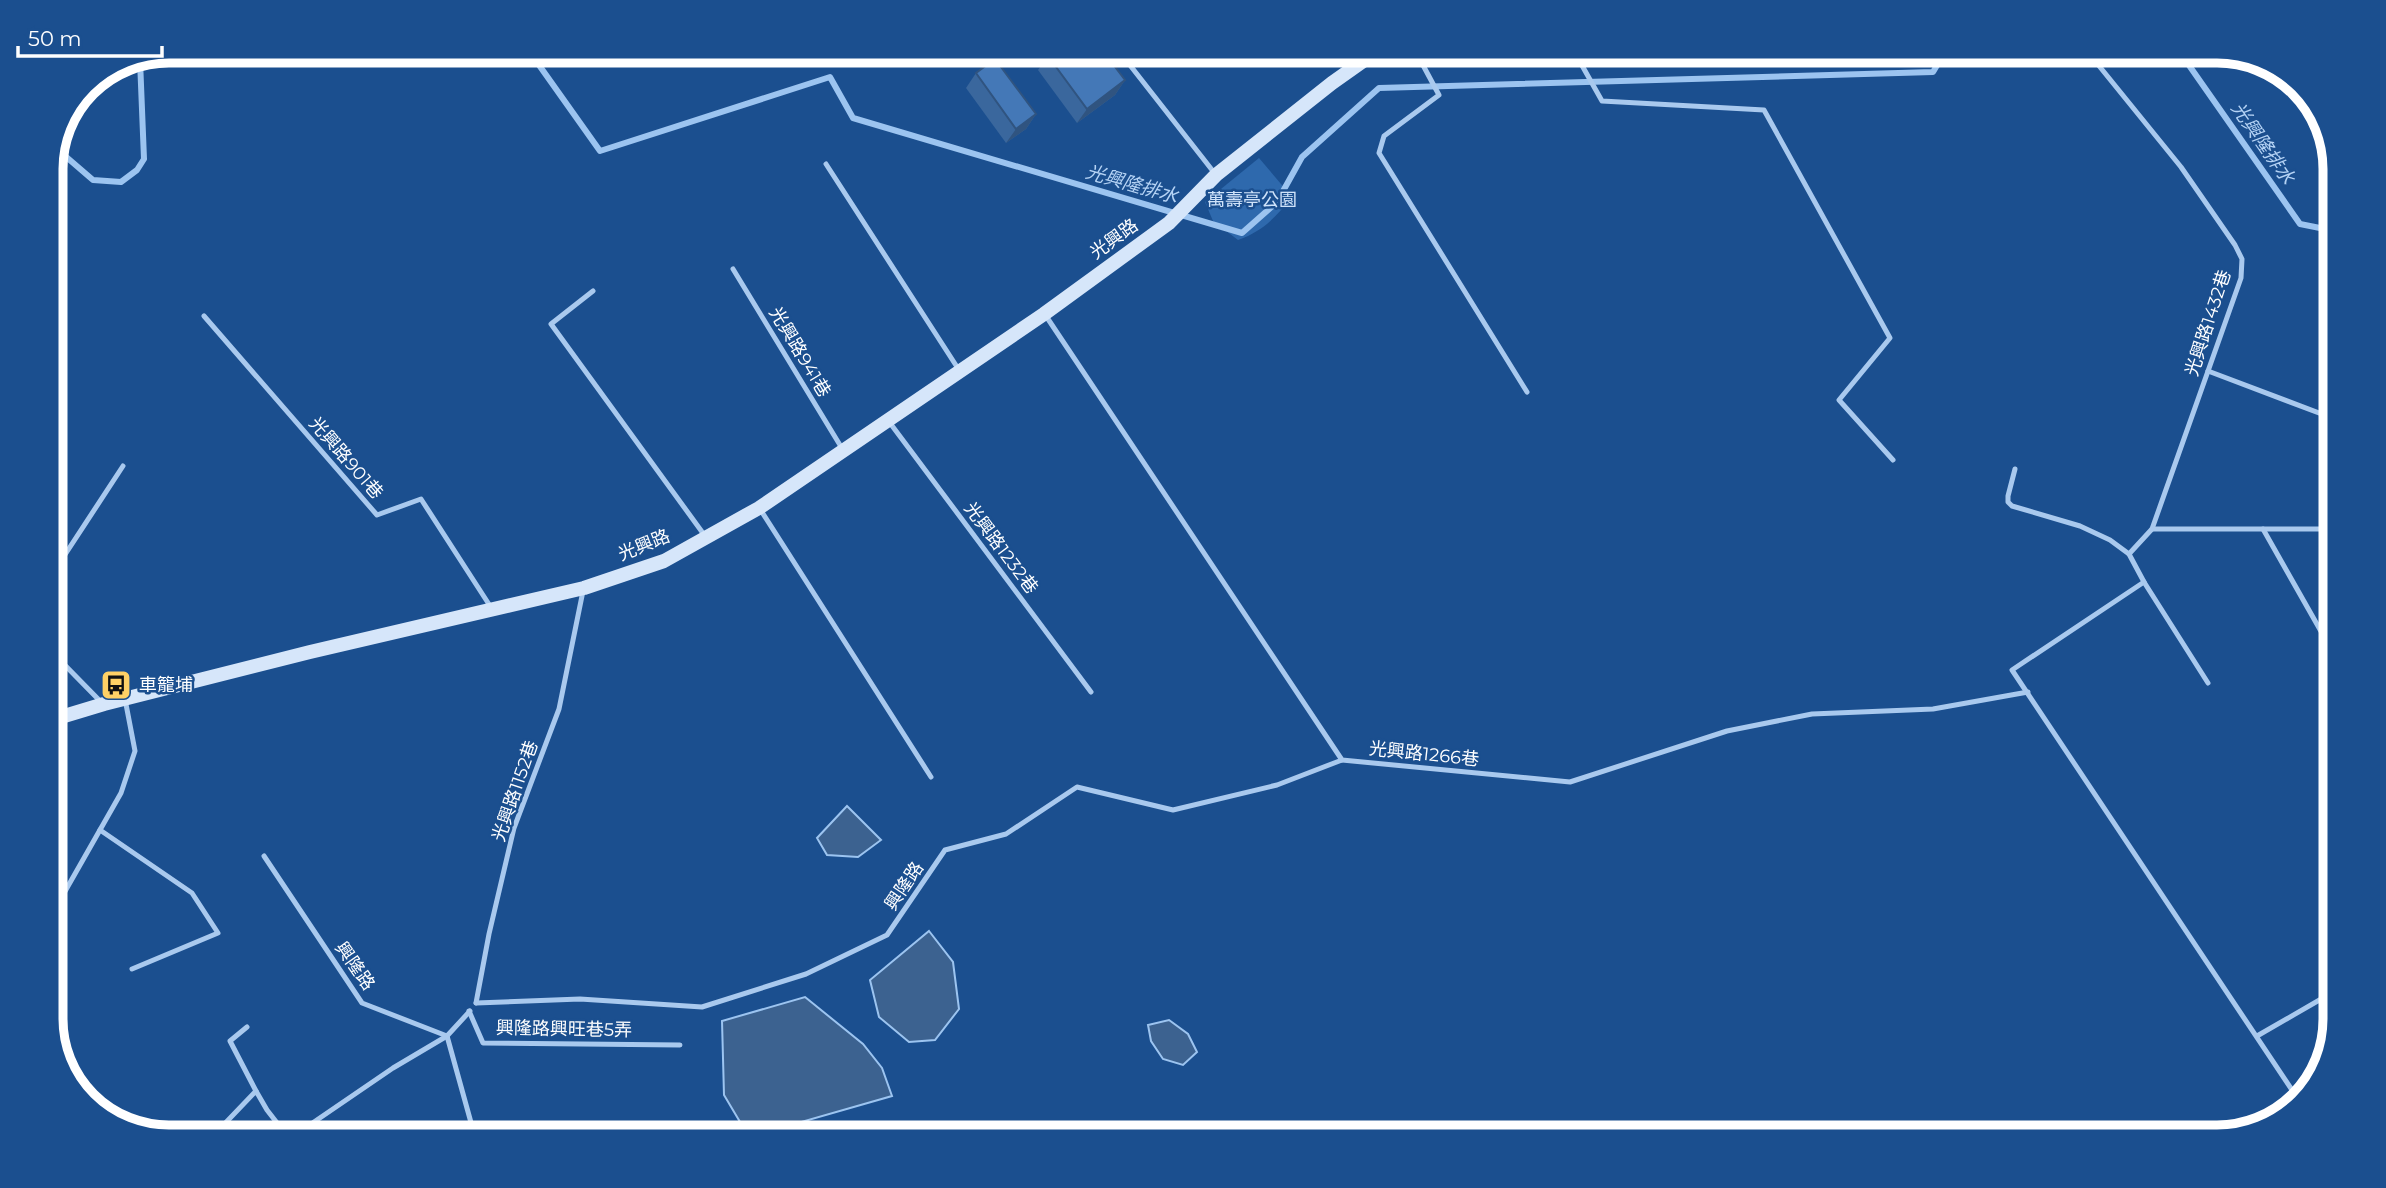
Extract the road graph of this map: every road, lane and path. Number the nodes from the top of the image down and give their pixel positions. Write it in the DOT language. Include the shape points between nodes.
graph roads {
  1 [pos="1128,63"];
  2 [pos="1360,63"];
  3 [pos="1422,63"];
  4 [pos="1580,63"];
  5 [pos="2097,63"];
  6 [pos="826,164"];
  7 [pos="1216,175"];
  8 [pos="733,269"];
  9 [pos="593,291"];
  10 [pos="1044,314"];
  11 [pos="204,316"];
  12 [pos="958,370"];
  13 [pos="2208,371"];
  14 [pos="1527,392"];
  15 [pos="2323,414"];
  16 [pos="888,421"];
  17 [pos="843,450"];
  18 [pos="1893,460"];
  19 [pos="123,466"];
  20 [pos="2015,469"];
  21 [pos="759,508"];
  22 [pos="2152,529"];
  23 [pos="2263,529"];
  24 [pos="2323,529"];
  25 [pos="707,538"];
  26 [pos="2129,554"];
  27 [pos="63,558"];
  28 [pos="2144,582"];
  29 [pos="584,588"];
  30 [pos="492,609"];
  31 [pos="2323,635"];
  32 [pos="63,663"];
  33 [pos="2208,683"];
  34 [pos="1091,692"];
  35 [pos="2028,692"];
  36 [pos="125,699"];
  37 [pos="104,704"];
  38 [pos="63,716"];
  39 [pos="1342,760"];
  40 [pos="931,778"];
  41 [pos="100,830"];
  42 [pos="264,856"];
  43 [pos="63,895"];
  44 [pos="132,969"];
  45 [pos="2323,998"];
  46 [pos="476,1003"];
  47 [pos="469,1011"];
  48 [pos="247,1027"];
  49 [pos="447,1036"];
  50 [pos="2257,1036"];
  51 [pos="680,1045"];
  52 [pos="256,1091"];
  53 [pos="2294,1092"];
  54 [pos="223,1125"];
  55 [pos="280,1125"];
  56 [pos="308,1125"];
  57 [pos="472,1125"];
  1 -- 7 [label="lane"];
  2 -- 7 [label="main road"];
  3 -- 14 [label="lane" via="1439,95 1384,136 1379,153"];
  4 -- 18 [label="lane" via="1602,101 1765,110 1891,338 1839,400"];
  5 -- 13 [label="lane, 光興路1432巷" via="2181,167 2242,259 2241,278"];
  6 -- 12 [label="lane"];
  7 -- 10 [label="main road, 光興路" via="1169,223"];
  8 -- 17 [label="lane, 光興路941巷"];
  9 -- 25 [label="lane" via="551,324"];
  10 -- 12 [label="main road, 光興路"];
  10 -- 39 [label="lane"];
  11 -- 30 [label="lane, 光興路901巷" via="377,515 421,499"];
  12 -- 16 [label="main road, 光興路"];
  13 -- 15 [label="lane"];
  13 -- 22 [label="lane, 光興路1432巷"];
  16 -- 17 [label="main road, 光興路"];
  16 -- 34 [label="lane, 光興路1232巷"];
  17 -- 21 [label="main road, 光興路"];
  19 -- 27 [label="lane"];
  20 -- 26 [label="lane" via="2008,496 2012,506 2080,526"];
  21 -- 25 [label="main road, 光興路"];
  21 -- 40 [label="lane"];
  22 -- 23 [label="lane"];
  22 -- 26 [label="lane, 光興路1432巷"];
  23 -- 24 [label="lane"];
  23 -- 31 [label="lane"];
  25 -- 29 [label="main road, 光興路" via="664,561"];
  26 -- 28 [label="lane"];
  28 -- 33 [label="lane"];
  28 -- 35 [label="lane" via="2012,670"];
  29 -- 30 [label="main road, 光興路"];
  29 -- 46 [label="lane, 光興路1152巷" via="559,709 514,828"];
  30 -- 36 [label="main road, 光興路"];
  32 -- 37 [label="lane"];
  35 -- 39 [label="lane, 光興路1266巷" via="1933,709 1800,716 1727,731 1570,782"];
  35 -- 50 [label="lane"];
  36 -- 37 [label="main road, 光興路"];
  36 -- 41 [label="lane" via="135,751 121,793"];
  37 -- 38 [label="main road, 光興路"];
  39 -- 46 [label="lane, 興隆路" via="1277,785 1173,810 1077,787 1006,834 945,850 887,935 806,974 702,1007 580,999"];
  41 -- 43 [label="lane"];
  41 -- 44 [label="lane" via="192,894 218,933"];
  42 -- 49 [label="lane, 興隆路" via="362,1003"];
  45 -- 50 [label="lane"];
  46 -- 47 [label="lane"];
  47 -- 49 [label="lane"];
  47 -- 51 [label="lane, 興隆路興旺巷5弄" via="483,1042"];
  48 -- 52 [label="lane" via="230,1041"];
  49 -- 56 [label="lane"];
  49 -- 57 [label="lane"];
  50 -- 53 [label="lane"];
  52 -- 54 [label="lane"];
  52 -- 55 [label="lane"];
}
